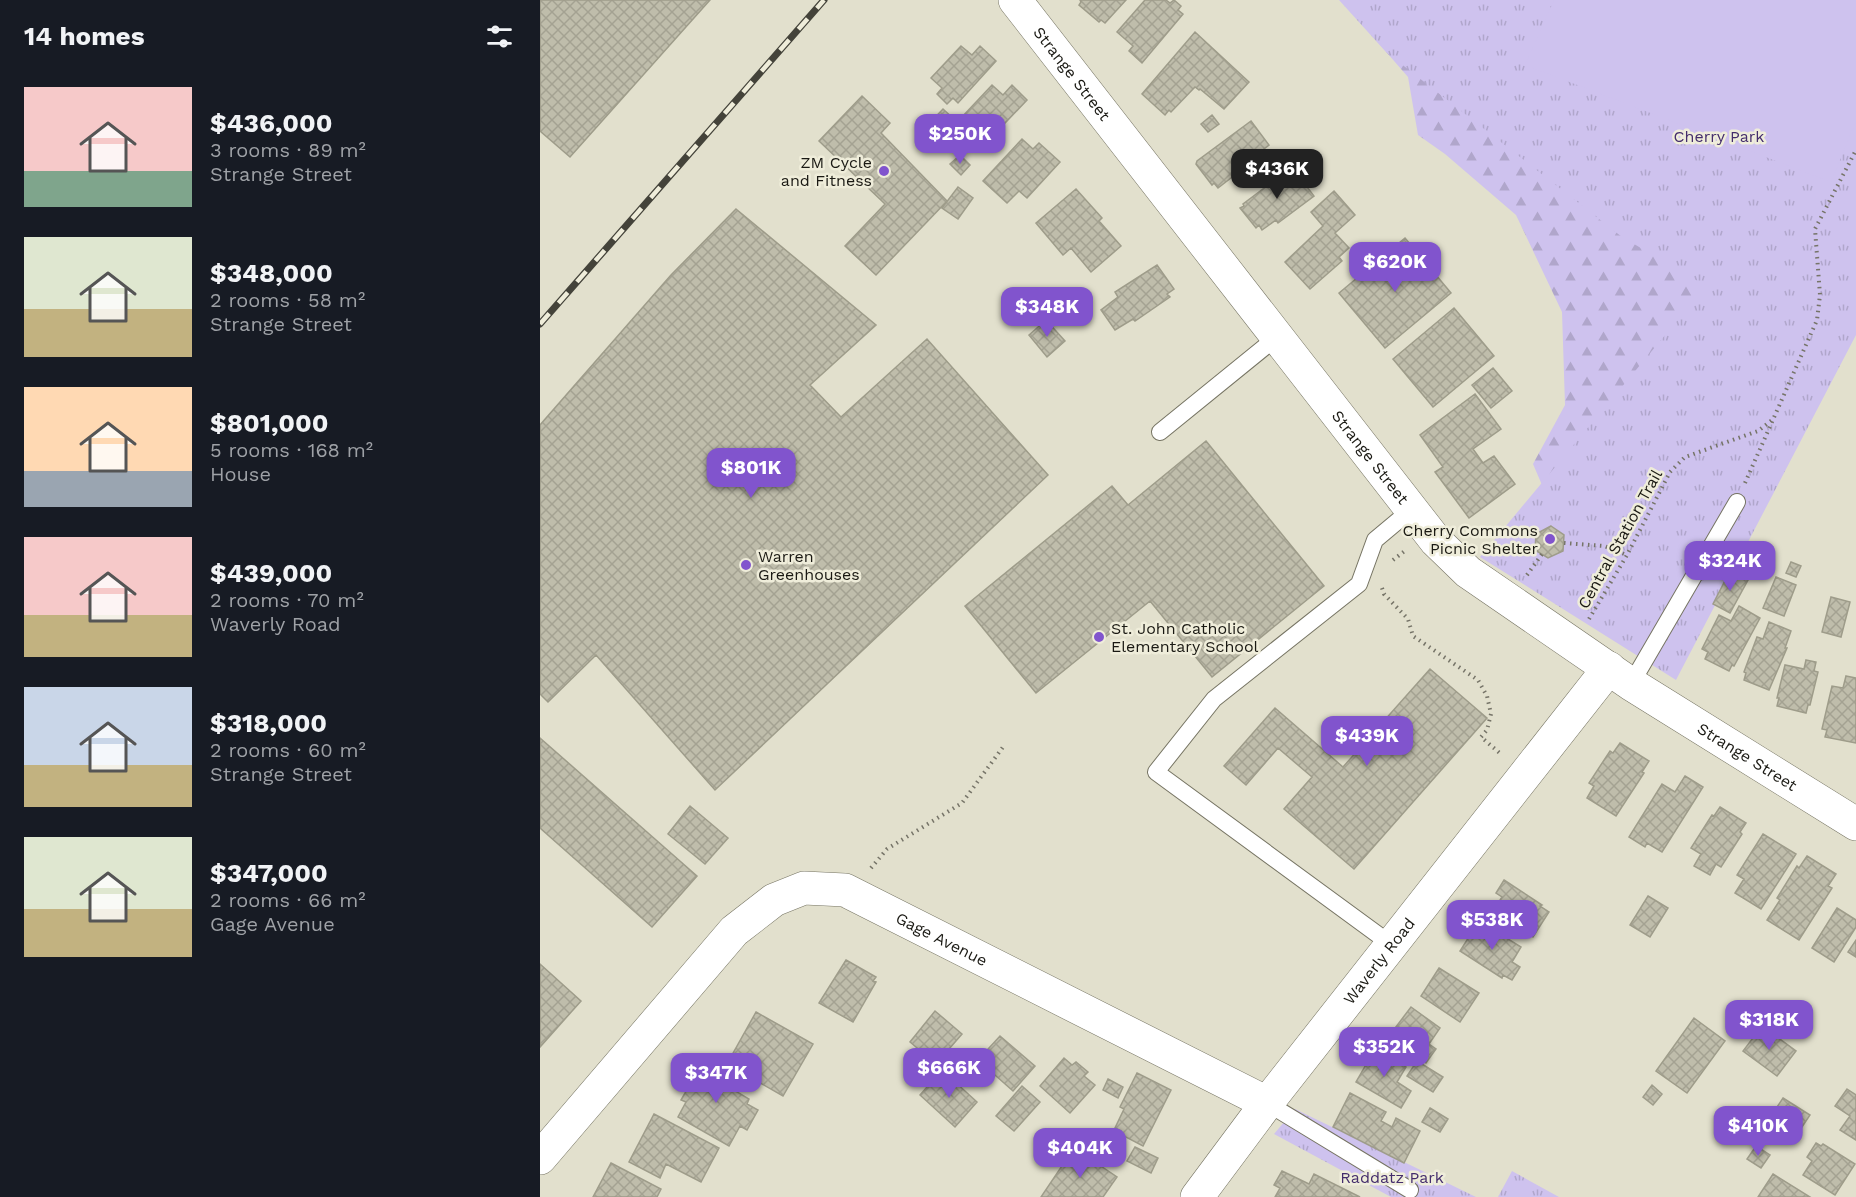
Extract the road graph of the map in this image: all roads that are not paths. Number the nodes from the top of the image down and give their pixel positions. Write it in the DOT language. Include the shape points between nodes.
graph roads {
  1 [pos="1015,0"];
  2 [pos="1277,337"];
  3 [pos="1160,432"];
  4 [pos="1737,502"];
  5 [pos="1412,509"];
  6 [pos="1620,676"];
  7 [pos="1856,824"];
  8 [pos="1392,945"];
  9 [pos="1267,1103"];
  10 [pos="540,1158"];
  11 [pos="1410,1190"];
  12 [pos="1197,1197"];
  1 -- 2 [label="street, Strange Street"];
  2 -- 3 [label="lane"];
  2 -- 5 [label="street, Strange Street"];
  4 -- 6 [label="lane"];
  5 -- 6 [label="street, Strange Street" via="1436,541 1468,572"];
  5 -- 8 [label="lane" via="1375,540 1359,584 1214,699 1156,772"];
  6 -- 7 [label="street, Strange Street"];
  6 -- 8 [label="street, Waverly Road"];
  8 -- 9 [label="street, Waverly Road"];
  9 -- 10 [label="street, Gage Avenue" via="845,890 804,888 774,900 734,931"];
  9 -- 11 [label="lane, Gage Avenue"];
  9 -- 12 [label="street, Waverly Road"];
}
